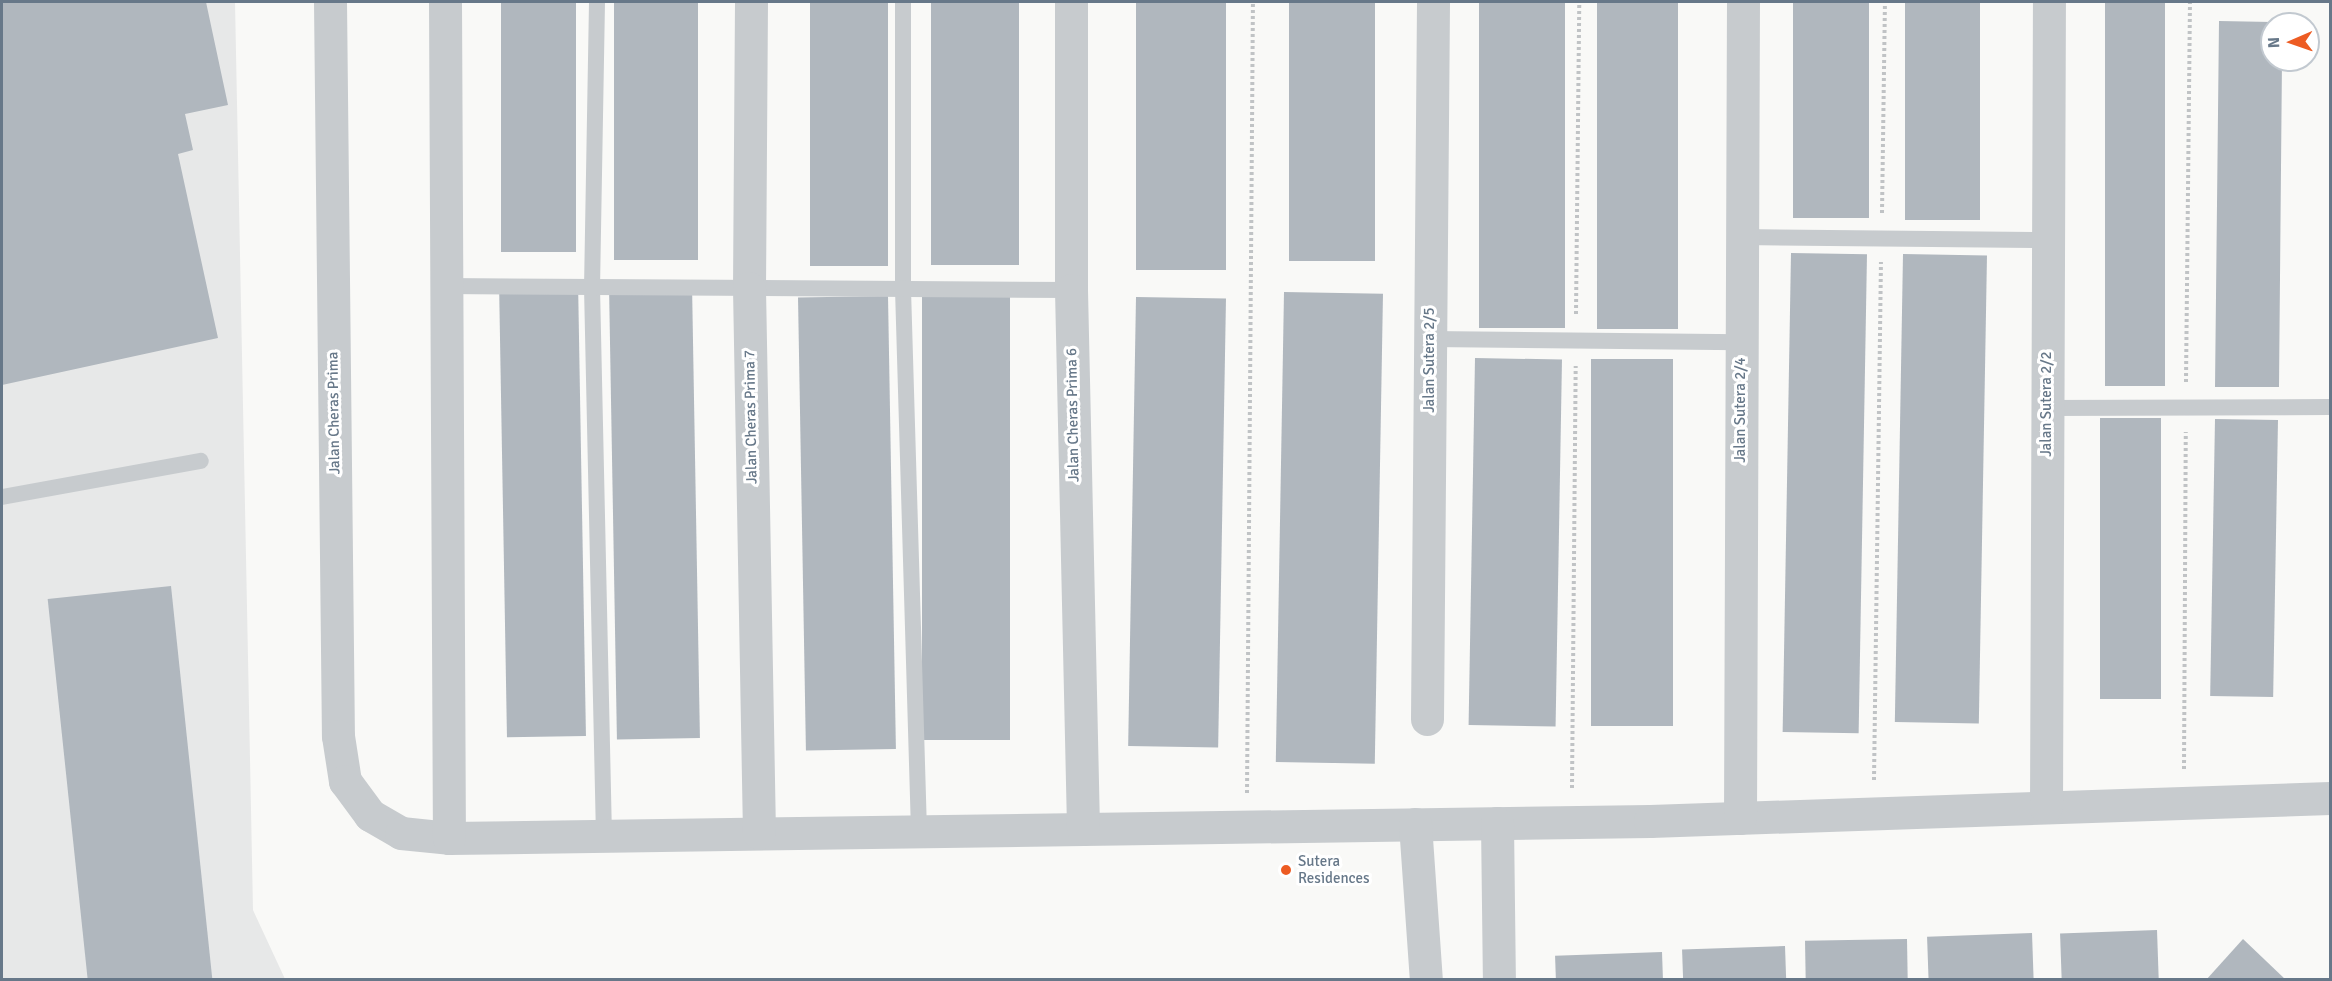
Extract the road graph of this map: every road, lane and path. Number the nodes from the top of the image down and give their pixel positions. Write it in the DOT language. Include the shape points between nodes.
graph roads {
  1 [pos="330,2"];
  2 [pos="445,2"];
  3 [pos="597,2"];
  4 [pos="751,2"];
  5 [pos="903,2"];
  6 [pos="1071,2"];
  7 [pos="1253,2"];
  8 [pos="1433,2"];
  9 [pos="1579,2"];
  10 [pos="1743,2"];
  11 [pos="1885,2"];
  12 [pos="2049,2"];
  13 [pos="1742,237"];
  14 [pos="1882,238"];
  15 [pos="2048,240"];
  16 [pos="444,286"];
  17 [pos="592,287"];
  18 [pos="749,288"];
  19 [pos="903,289"];
  20 [pos="1071,290"];
  21 [pos="1430,339"];
  22 [pos="1576,341"];
  23 [pos="1741,342"];
  24 [pos="2331,407"];
  25 [pos="2047,408"];
  26 [pos="201,461"];
  27 [pos="2,496"];
  28 [pos="1427,719"];
  29 [pos="2331,798"];
  30 [pos="2046,807"];
  31 [pos="1873,813"];
  32 [pos="1740,818"];
  33 [pos="1572,822"];
  34 [pos="1497,823"];
  35 [pos="1415,824"];
  36 [pos="1246,827"];
  37 [pos="1083,829"];
  38 [pos="919,831"];
  39 [pos="759,833"];
  40 [pos="604,836"];
  41 [pos="449,838"];
  42 [pos="1426,980"];
  43 [pos="1499,980"];
  1 -- 41 [label="street, Jalan Cheras Prima" via="338,736 345,781 370,815 401,833"];
  2 -- 16 [label="street"];
  3 -- 17 [label="lane"];
  4 -- 18 [label="street, Jalan Cheras Prima 7"];
  5 -- 19 [label="lane"];
  6 -- 20 [label="street, Jalan Cheras Prima 6"];
  7 -- 36 [label="path"];
  8 -- 21 [label="street, Jalan Sutera 2/5"];
  9 -- 22 [label="path"];
  10 -- 13 [label="street, Jalan Sutera 2/4"];
  11 -- 14 [label="path"];
  12 -- 15 [label="street, Jalan Sutera 2/2"];
  13 -- 14 [label="lane"];
  13 -- 23 [label="street, Jalan Sutera 2/4"];
  14 -- 15 [label="lane"];
  14 -- 31 [label="path"];
  15 -- 25 [label="street, Jalan Sutera 2/2"];
  16 -- 17 [label="lane"];
  16 -- 41 [label="street"];
  17 -- 18 [label="lane"];
  17 -- 40 [label="lane"];
  18 -- 19 [label="lane"];
  18 -- 39 [label="street, Jalan Cheras Prima 7"];
  19 -- 20 [label="lane"];
  19 -- 38 [label="lane"];
  20 -- 37 [label="street, Jalan Cheras Prima 6"];
  21 -- 22 [label="lane"];
  21 -- 28 [label="street, Jalan Sutera 2/5"];
  22 -- 23 [label="lane"];
  22 -- 33 [label="path"];
  23 -- 32 [label="street, Jalan Sutera 2/4"];
  24 -- 25 [label="lane"];
  25 -- 30 [label="street, Jalan Sutera 2/2"];
  26 -- 27 [label="lane"];
  29 -- 30 [label="street"];
  30 -- 31 [label="street"];
  31 -- 32 [label="street"];
  32 -- 33 [label="street"];
  33 -- 34 [label="street"];
  34 -- 35 [label="street"];
  34 -- 43 [label="street"];
  35 -- 36 [label="street"];
  35 -- 42 [label="street"];
  36 -- 37 [label="street"];
  37 -- 38 [label="street"];
  38 -- 39 [label="street"];
  39 -- 40 [label="street"];
  40 -- 41 [label="street"];
}
